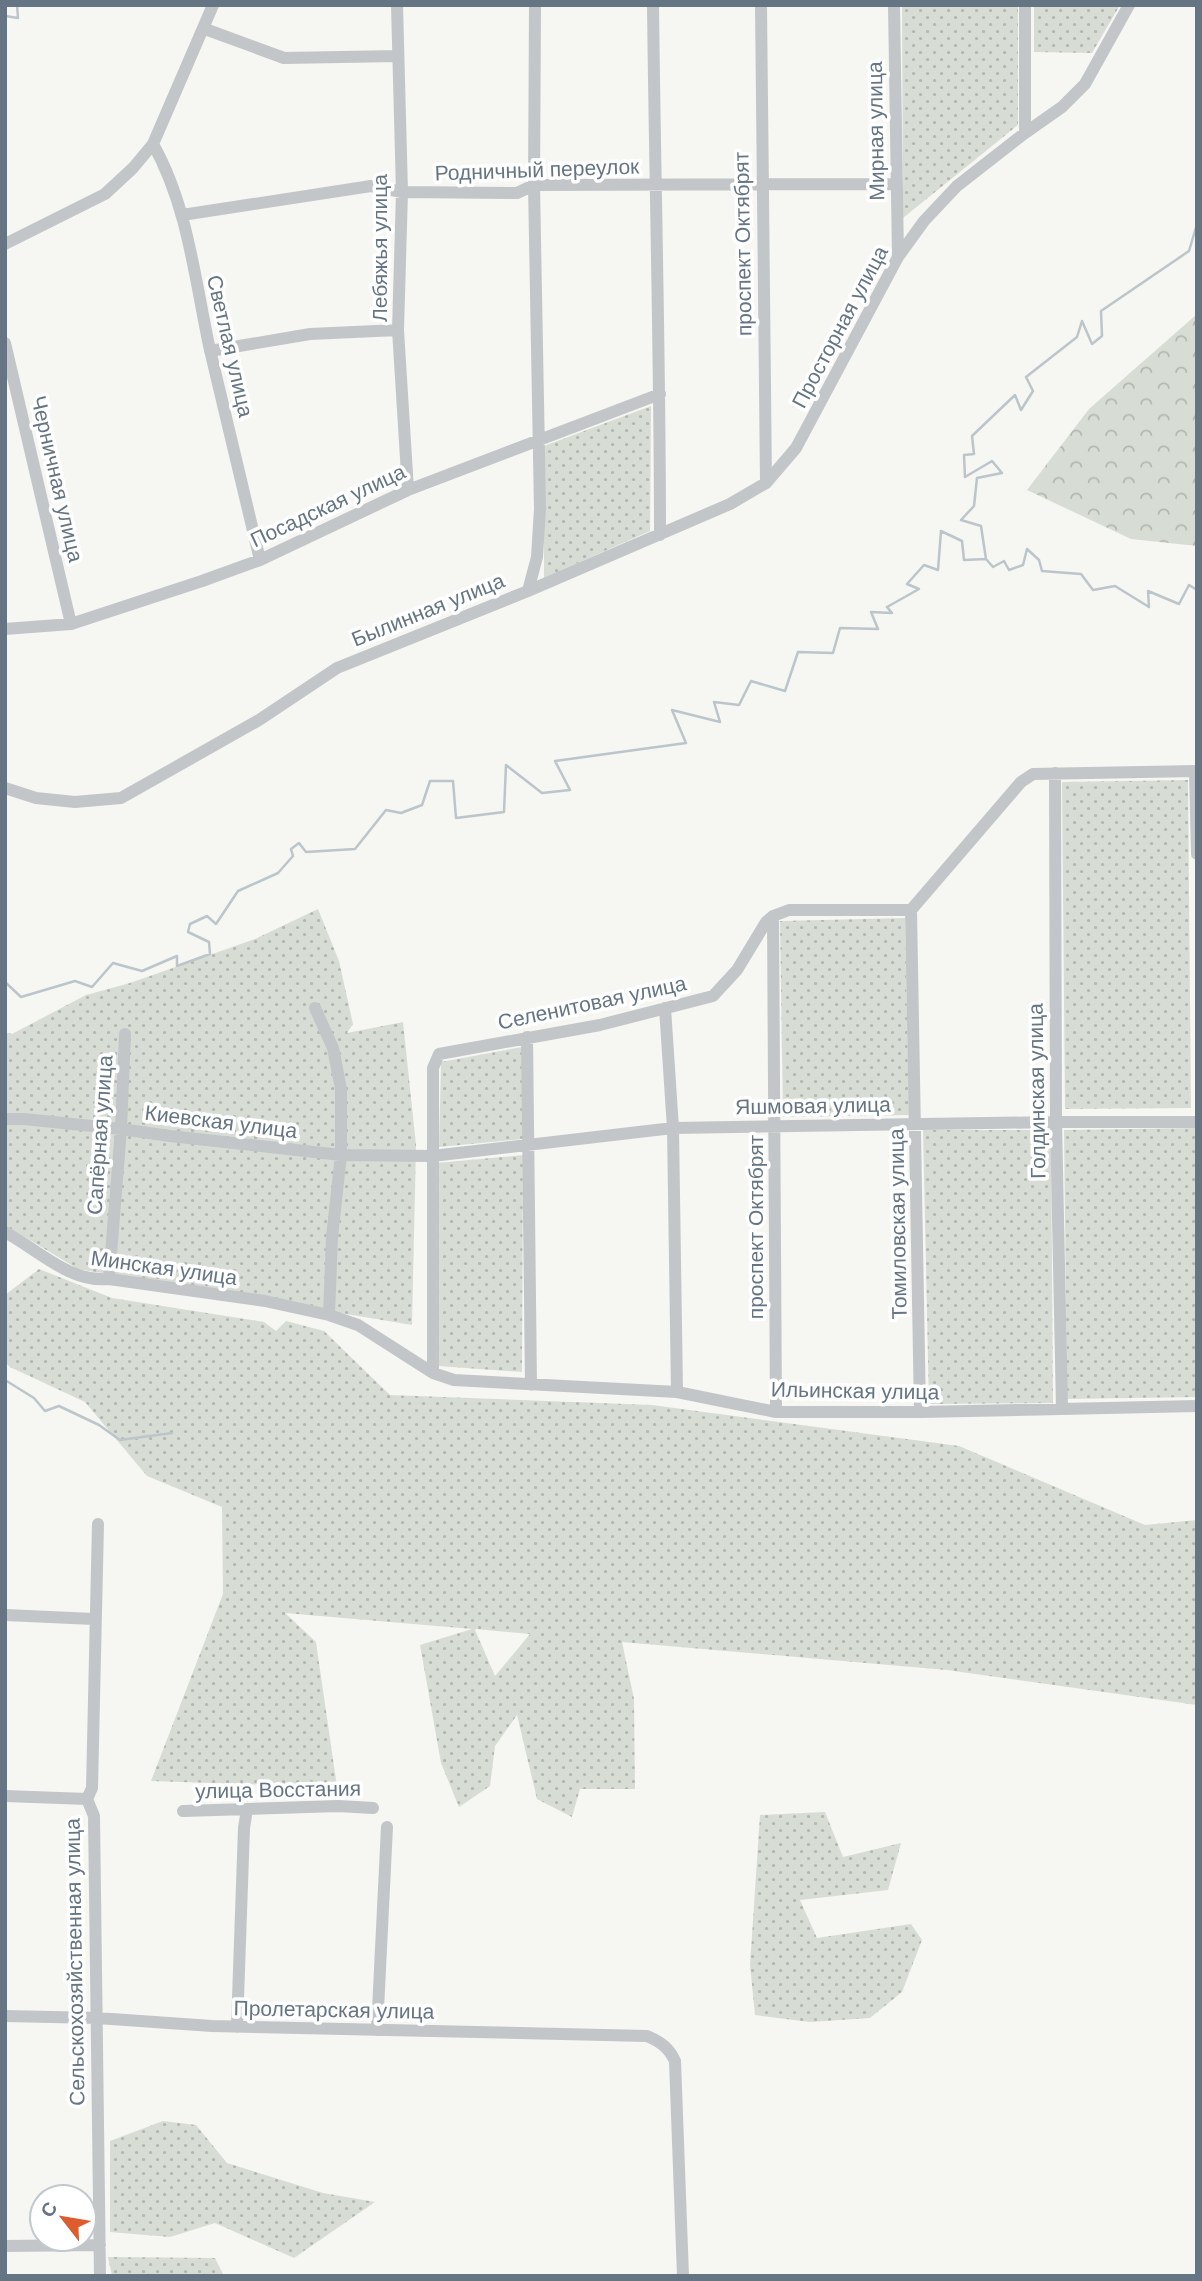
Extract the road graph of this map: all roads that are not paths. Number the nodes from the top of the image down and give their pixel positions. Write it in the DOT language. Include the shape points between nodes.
graph roads {
  1 [pos="214,5"];
  2 [pos="397,5"];
  3 [pos="535,5"];
  4 [pos="653,5"];
  5 [pos="761,5"];
  6 [pos="894,5"];
  7 [pos="1025,5"];
  8 [pos="1129,5"];
  9 [pos="205,29"];
  10 [pos="398,56"];
  11 [pos="1025,133"];
  12 [pos="153,144"];
  13 [pos="896,184"];
  14 [pos="534,185"];
  15 [pos="655,185"];
  16 [pos="761,185"];
  17 [pos="402,192"];
  18 [pos="182,215"];
  19 [pos="5,244"];
  20 [pos="898,257"];
  21 [pos="398,330"];
  22 [pos="5,343"];
  23 [pos="210,351"];
  24 [pos="660,394"];
  25 [pos="538,440"];
  26 [pos="766,482"];
  27 [pos="408,490"];
  28 [pos="660,535"];
  29 [pos="260,560"];
  30 [pos="528,591"];
  31 [pos="71,624"];
  32 [pos="5,629"];
  33 [pos="1196,771"];
  34 [pos="1055,773"];
  35 [pos="5,788"];
  36 [pos="1197,854"];
  37 [pos="911,910"];
  38 [pos="773,916"];
  39 [pos="315,1008"];
  40 [pos="665,1008"];
  41 [pos="125,1034"];
  42 [pos="527,1037"];
  43 [pos="5,1119"];
  44 [pos="1056,1122"];
  45 [pos="1197,1122"];
  46 [pos="916,1123"];
  47 [pos="774,1125"];
  48 [pos="673,1128"];
  49 [pos="121,1129"];
  50 [pos="530,1146"];
  51 [pos="341,1155"];
  52 [pos="432,1156"];
  53 [pos="5,1231"];
  54 [pos="109,1279"];
  55 [pos="329,1315"];
  56 [pos="433,1373"];
  57 [pos="531,1385"];
  58 [pos="677,1392"];
  59 [pos="1197,1406"];
  60 [pos="1062,1409"];
  61 [pos="776,1412"];
  62 [pos="920,1412"];
  63 [pos="98,1524"];
  64 [pos="5,1615"];
  65 [pos="94,1619"];
  66 [pos="5,1796"];
  67 [pos="87,1799"];
  68 [pos="373,1808"];
  69 [pos="247,1809"];
  70 [pos="183,1811"];
  71 [pos="387,1827"];
  72 [pos="5,2016"];
  73 [pos="97,2018"];
  74 [pos="237,2027"];
  75 [pos="377,2030"];
  76 [pos="100,2245"];
  77 [pos="5,2246"];
  78 [pos="100,2276"];
  79 [pos="683,2276"];
  1 -- 9 [label="street"];
  2 -- 10 [label="street, Лебяжья улица"];
  3 -- 14 [label="street, Былинная улица"];
  4 -- 15 [label="street"];
  5 -- 16 [label="street, проспект Октябрят"];
  6 -- 13 [label="street, Мирная улица"];
  7 -- 11 [label="street"];
  8 -- 11 [label="street, Просторная улица" via="1084,84 1062,107"];
  9 -- 10 [label="street" via="284,58"];
  9 -- 12 [label="street"];
  10 -- 17 [label="street, Лебяжья улица"];
  11 -- 20 [label="street, Просторная улица" via="957,186"];
  12 -- 18 [label="street, Светлая улица"];
  12 -- 19 [label="street" via="105,194"];
  13 -- 16 [label="street, Родничный переулок"];
  13 -- 20 [label="street, Мирная улица"];
  14 -- 15 [label="street, Родничный переулок"];
  14 -- 17 [label="street, Родничный переулок" via="517,193"];
  14 -- 25 [label="street, Былинная улица"];
  15 -- 16 [label="street, Родничный переулок"];
  15 -- 24 [label="street"];
  16 -- 26 [label="street, проспект Октябрят"];
  17 -- 18 [label="street, Родничный переулок" via="371,186"];
  17 -- 21 [label="street, Лебяжья улица"];
  18 -- 23 [label="street, Светлая улица"];
  20 -- 26 [label="street, Просторная улица" via="796,448"];
  21 -- 23 [label="street" via="310,334"];
  21 -- 27 [label="street, Лебяжья улица"];
  22 -- 31 [label="street, Черничная улица"];
  23 -- 29 [label="street, Светлая улица"];
  24 -- 25 [label="street, Посадская улица"];
  24 -- 28 [label="street"];
  25 -- 27 [label="street, Посадская улица"];
  25 -- 30 [label="street, Былинная улица" via="537,556"];
  26 -- 28 [label="street, Просторная улица" via="730,504"];
  27 -- 29 [label="street, Посадская улица"];
  28 -- 30 [label="street, Просторная улица"];
  29 -- 31 [label="street, Посадская улица"];
  30 -- 35 [label="street, Былинная улица" via="337,668 259,720 121,798 75,802 36,798"];
  31 -- 32 [label="street, Посадская улица"];
  33 -- 34 [label="street"];
  33 -- 36 [label="street"];
  34 -- 37 [label="street" via="1032,774 1021,782"];
  34 -- 44 [label="street, Голдинская улица"];
  37 -- 38 [label="street" via="789,910"];
  37 -- 46 [label="street, Томиловская улица"];
  38 -- 40 [label="street, Селенитовая улица" via="733,976 713,996"];
  38 -- 47 [label="street, проспект Октябрят"];
  39 -- 51 [label="street" via="333,1048 341,1089"];
  40 -- 42 [label="street, Селенитовая улица"];
  40 -- 48 [label="street"];
  41 -- 49 [label="street, Сапёрная улица"];
  42 -- 50 [label="street"];
  42 -- 52 [label="street, Селенитовая улица" via="439,1054 433,1068"];
  43 -- 49 [label="street, Киевская улица"];
  44 -- 45 [label="street, Яшмовая улица"];
  44 -- 46 [label="street, Яшмовая улица"];
  44 -- 60 [label="street, Голдинская улица"];
  46 -- 47 [label="street, Яшмовая улица"];
  46 -- 62 [label="street, Томиловская улица"];
  47 -- 48 [label="street, Яшмовая улица"];
  47 -- 61 [label="street, проспект Октябрят"];
  48 -- 50 [label="street, Яшмовая улица"];
  48 -- 58 [label="street"];
  49 -- 51 [label="street, Киевская улица"];
  49 -- 54 [label="street, Сапёрная улица"];
  50 -- 52 [label="street, Яшмовая улица"];
  50 -- 57 [label="street"];
  51 -- 52 [label="street, Киевская улица"];
  51 -- 55 [label="street"];
  52 -- 56 [label="street"];
  53 -- 54 [label="street, Минская улица" via="74,1275 94,1281"];
  54 -- 55 [label="street, Минская улица"];
  55 -- 56 [label="street, Минская улица" via="358,1325"];
  56 -- 57 [label="street, Ильинская улица" via="454,1380"];
  57 -- 58 [label="street, Ильинская улица"];
  58 -- 61 [label="street, Ильинская улица"];
  59 -- 60 [label="street, Ильинская улица"];
  60 -- 62 [label="street, Ильинская улица"];
  61 -- 62 [label="street, Ильинская улица"];
  63 -- 65 [label="street, Сельскохозяйственная улица"];
  64 -- 65 [label="street"];
  65 -- 67 [label="street, Сельскохозяйственная улица" via="92,1788"];
  66 -- 67 [label="street"];
  67 -- 73 [label="street, Сельскохозяйственная улица" via="94,1816"];
  68 -- 69 [label="street, улица Восстания"];
  69 -- 70 [label="street, улица Восстания"];
  69 -- 74 [label="street"];
  71 -- 75 [label="street"];
  72 -- 73 [label="street, Пролетарская улица"];
  73 -- 74 [label="street, Пролетарская улица"];
  73 -- 76 [label="street, Сельскохозяйственная улица"];
  74 -- 75 [label="street, Пролетарская улица"];
  75 -- 79 [label="street, Пролетарская улица" via="648,2036 660,2041 676,2062"];
  76 -- 77 [label="street"];
  76 -- 78 [label="street, Сельскохозяйственная улица"];
}
